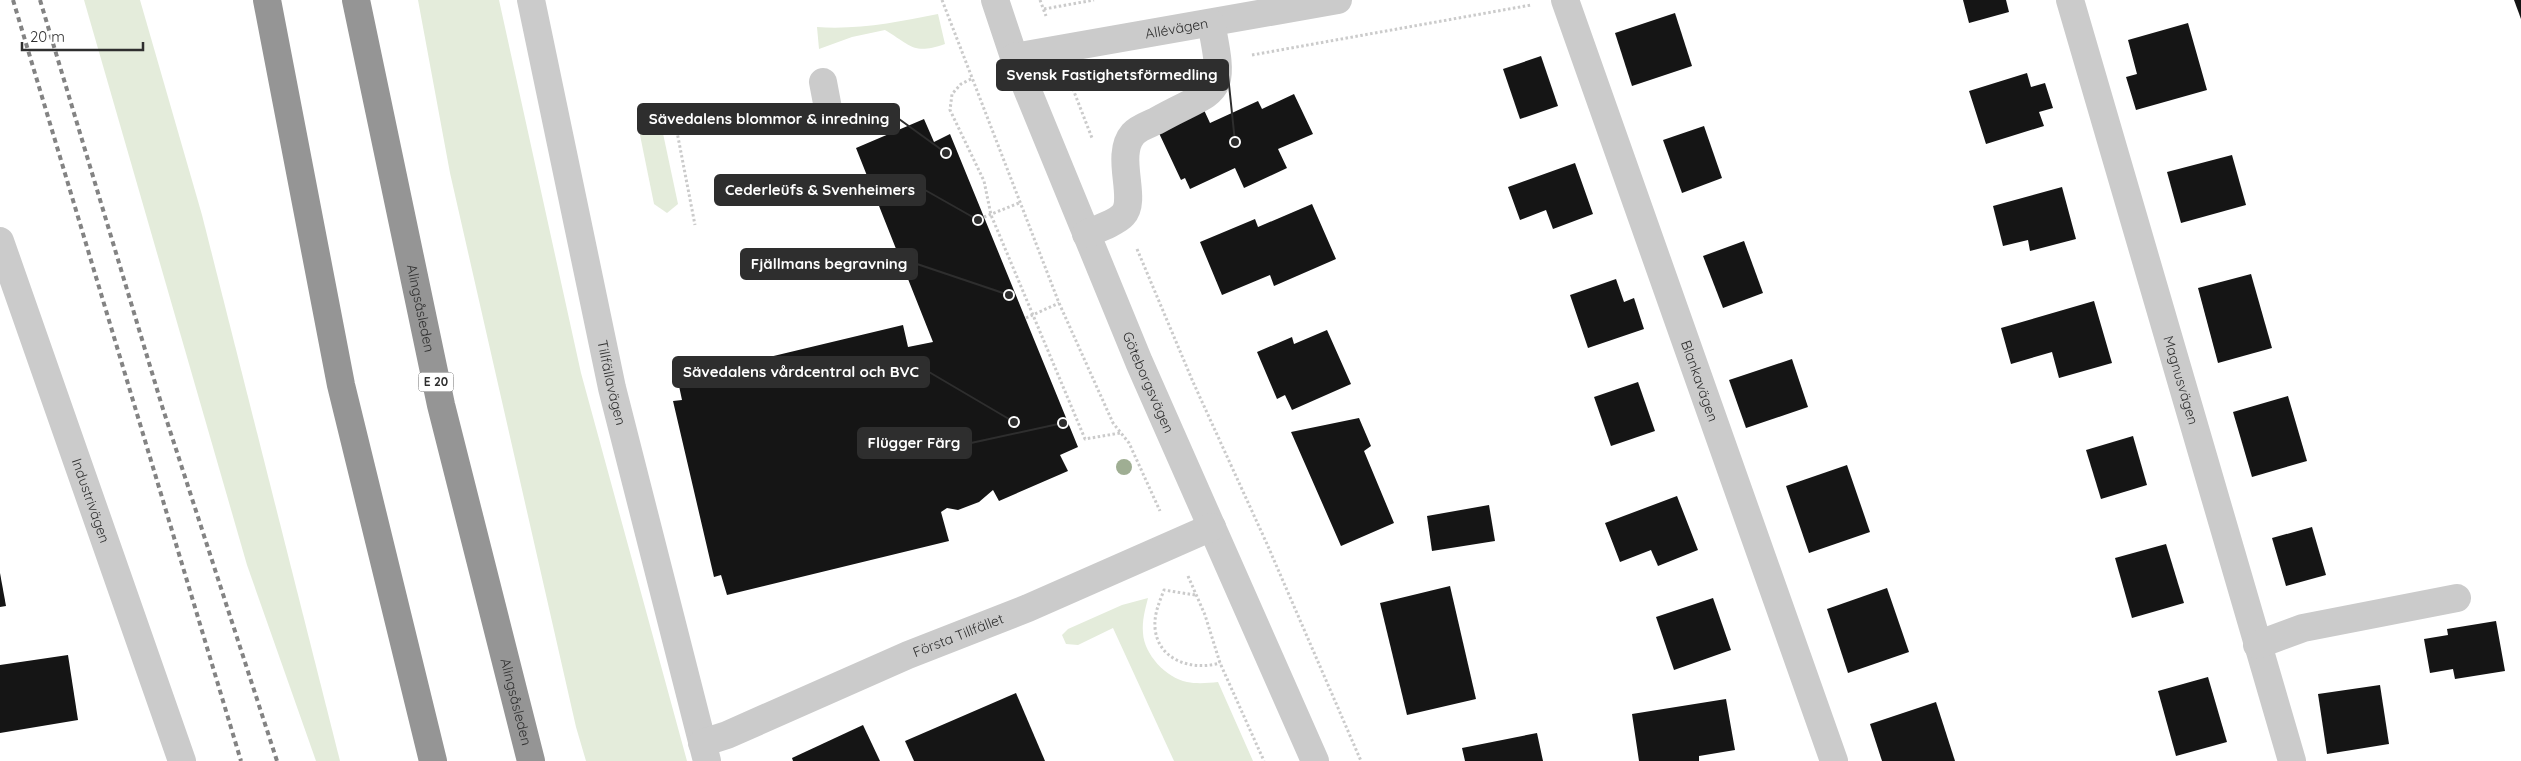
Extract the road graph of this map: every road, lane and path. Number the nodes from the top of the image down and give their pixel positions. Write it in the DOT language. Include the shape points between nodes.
graph roads {
  1 [pos="267,0"];
  2 [pos="356,0"];
  3 [pos="531,0"];
  4 [pos="942,0"];
  5 [pos="995,0"];
  6 [pos="1040,0"];
  7 [pos="1094,0"];
  8 [pos="1338,0"];
  9 [pos="1565,0"];
  10 [pos="2070,0"];
  11 [pos="1211,23"];
  12 [pos="1014,57"];
  13 [pos="971,79"];
  14 [pos="823,82"];
  15 [pos="1071,84"];
  16 [pos="672,106"];
  17 [pos="830,119"];
  18 [pos="1094,144"];
  19 [pos="1019,203"];
  20 [pos="991,214"];
  21 [pos="1123,216"];
  22 [pos="984,217"];
  23 [pos="695,225"];
  24 [pos="1086,234"];
  25 [pos="0,241"];
  26 [pos="1059,303"];
  27 [pos="1033,315"];
  28 [pos="1026,318"];
  29 [pos="1121,433"];
  30 [pos="1212,527"];
  31 [pos="1175,543"];
  32 [pos="1195,594"];
  33 [pos="2457,598"];
  34 [pos="2257,645"];
  35 [pos="1220,663"];
  36 [pos="704,752"];
  37 [pos="182,761"];
  38 [pos="434,761"];
  39 [pos="531,761"];
  40 [pos="1264,761"];
  41 [pos="1315,761"];
  42 [pos="1361,761"];
  43 [pos="1834,761"];
  44 [pos="2292,761"];
  1 -- 38 [label="highway" via="341,385"];
  2 -- 39 [label="highway, Alingsåsleden / E 20" via="441,405"];
  3 -- 36 [label="street, Tillfällavägen" via="612,388"];
  4 -- 13 [label="path"];
  5 -- 12 [label="street, Göteborgsvägen"];
  6 -- 7 [label="path" via="1044,9"];
  8 -- 11 [label="street, Allévägen"];
  9 -- 43 [label="street, Blankavägen"];
  10 -- 34 [label="street, Magnusvägen"];
  11 -- 12 [label="street, Allévägen"];
  11 -- 21 [label="street" via="1219,60 1218,79 1213,90 1133,134 1125,152 1129,205"];
  12 -- 24 [label="street, Göteborgsvägen"];
  13 -- 19 [label="path"];
  13 -- 20 [label="path" via="952,94 950,110 984,182"];
  14 -- 17 [label="street"];
  15 -- 18 [label="path"];
  16 -- 23 [label="path"];
  19 -- 20 [label="path"];
  19 -- 26 [label="path"];
  20 -- 22 [label="path"];
  20 -- 27 [label="path"];
  21 -- 24 [label="street"];
  21 -- 42 [label="path"];
  24 -- 30 [label="street, Göteborgsvägen"];
  25 -- 37 [label="street, Industrivägen"];
  26 -- 27 [label="path"];
  26 -- 29 [label="path" via="1112,423"];
  27 -- 28 [label="path"];
  27 -- 29 [label="path" via="1085,439"];
  29 -- 31 [label="path" via="1130,443"];
  30 -- 31 [label="street, Första Tillfället"];
  30 -- 41 [label="street, Göteborgsvägen"];
  31 -- 32 [label="path"];
  31 -- 36 [label="street, Första Tillfället" via="727,735"];
  32 -- 35 [label="path"];
  32 -- 35 [label="path" via="1164,590 1156,612 1155,629 1160,644 1169,657 1190,665"];
  33 -- 34 [label="street" via="2303,628"];
  34 -- 44 [label="street, Magnusvägen"];
  35 -- 40 [label="path"];
}
